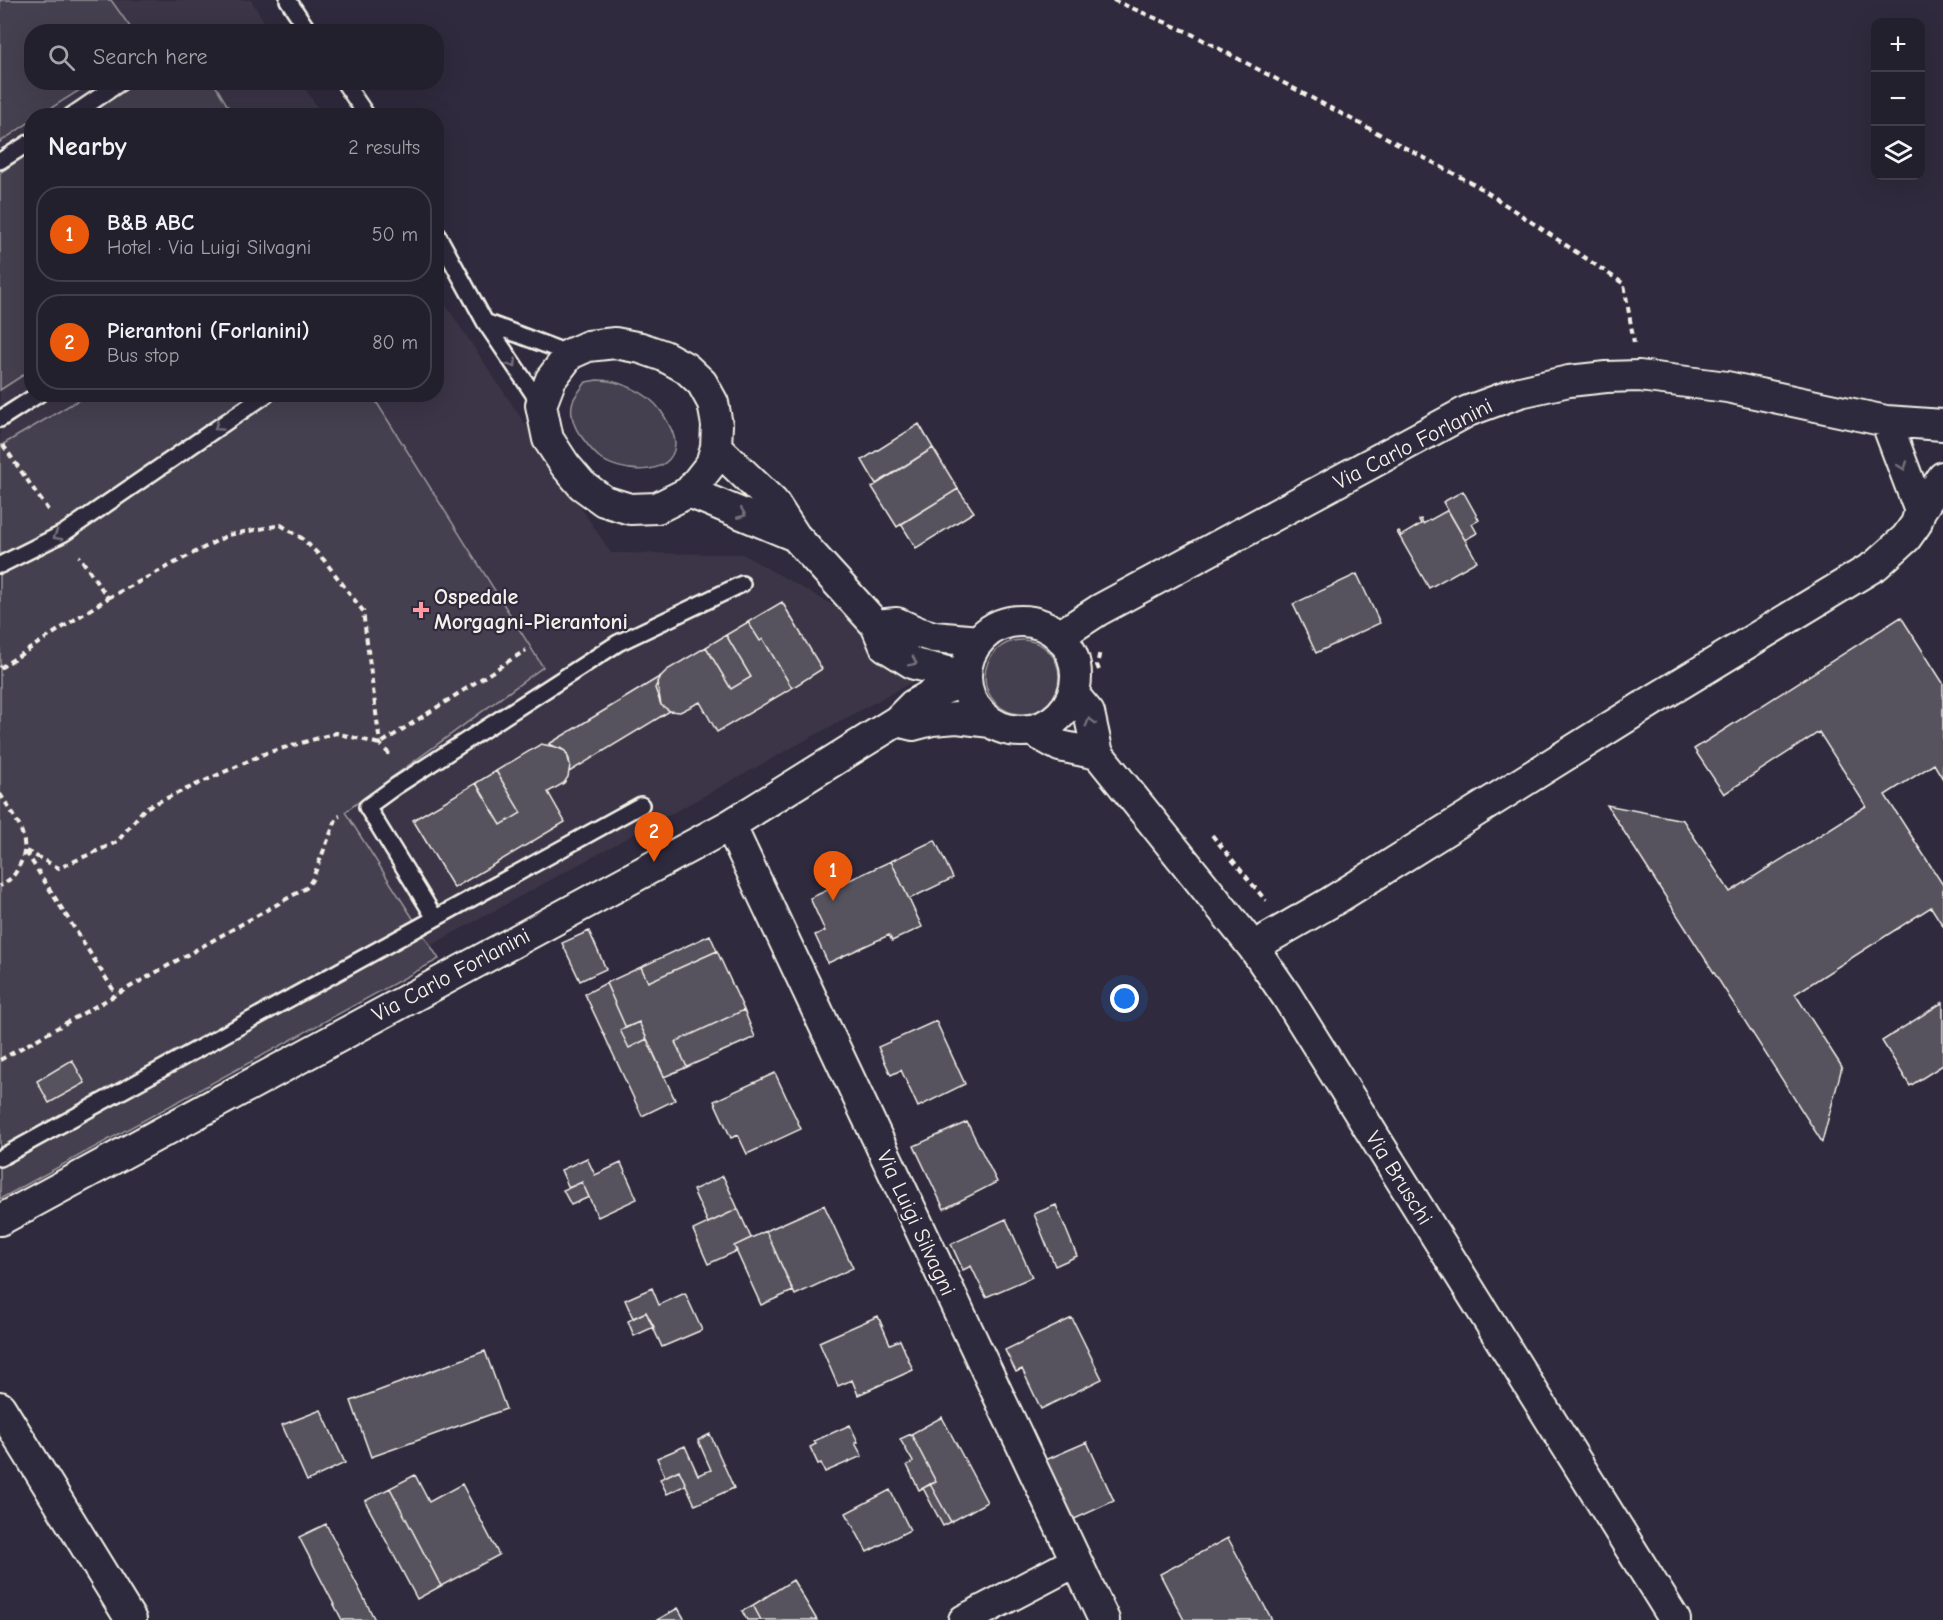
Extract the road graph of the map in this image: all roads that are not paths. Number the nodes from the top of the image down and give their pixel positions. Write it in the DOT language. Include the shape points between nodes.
graph roads {
  1 [pos="288,0"];
  2 [pos="304,24"];
  3 [pos="109,90"];
  4 [pos="349,90"];
  5 [pos="82,108"];
  6 [pos="361,108"];
  7 [pos="24,146"];
  8 [pos="0,161"];
  9 [pos="444,246"];
  10 [pos="484,322"];
  11 [pos="570,354"];
  12 [pos="27,402"];
  13 [pos="255,402"];
  14 [pos="541,405"];
  15 [pos="0,419"];
  16 [pos="1886,421"];
  17 [pos="1943,424"];
  18 [pos="716,447"];
  19 [pos="1943,477"];
  20 [pos="689,492"];
  21 [pos="1920,511"];
  22 [pos="795,536"];
  23 [pos="0,566"];
  24 [pos="742,584"];
  25 [pos="876,625"];
  26 [pos="1059,636"];
  27 [pos="979,641"];
  28 [pos="966,678"];
  29 [pos="1073,694"];
  30 [pos="897,721"];
  31 [pos="991,722"];
  32 [pos="1031,730"];
  33 [pos="1098,754"];
  34 [pos="641,805"];
  35 [pos="730,825"];
  36 [pos="435,918"];
  37 [pos="1253,947"];
  38 [pos="0,1158"];
  39 [pos="0,1220"];
  40 [pos="0,1407"];
  41 [pos="1075,1562"];
  42 [pos="131,1620"];
  43 [pos="964,1620"];
  44 [pos="1104,1620"];
  45 [pos="1676,1620"];
  1 -- 2 [label="lane"];
  3 -- 5 [label="lane"];
  4 -- 6 [label="lane"];
  7 -- 8 [label="lane"];
  9 -- 10 [label="lane"];
  10 -- 11 [label="lane"];
  10 -- 14 [label="lane, one-way"];
  11 -- 14 [label="street" via="551,379"];
  11 -- 18 [label="street" via="588,346 615,343 641,348 686,368 702,383 713,403"];
  12 -- 15 [label="lane"];
  13 -- 23 [label="lane, one-way" via="64,533"];
  14 -- 20 [label="street" via="548,439 565,465 582,485 604,501 630,509 657,508"];
  16 -- 17 [label="street, Via Carlo Forlanini"];
  16 -- 21 [label="street, one-way"];
  16 -- 26 [label="street, Via Carlo Forlanini" via="1727,387 1639,376 1606,376 1520,392 1468,411 1099,610"];
  18 -- 20 [label="street" via="711,464"];
  18 -- 22 [label="street" via="773,502"];
  19 -- 21 [label="street"];
  20 -- 22 [label="street, one-way"];
  21 -- 37 [label="street" via="1906,538 1875,565"];
  22 -- 25 [label="street"];
  24 -- 36 [label="lane" via="618,643 367,807"];
  25 -- 27 [label="street" via="897,623 934,637"];
  25 -- 28 [label="street, one-way" via="885,646 914,664"];
  26 -- 27 [label="street" via="1033,622 1018,621 1003,624"];
  26 -- 29 [label="street" via="1074,663"];
  27 -- 28 [label="street" via="969,657"];
  28 -- 30 [label="street, Via Carlo Forlanini" via="912,705"];
  28 -- 31 [label="street" via="970,697"];
  29 -- 32 [label="street" via="1057,718"];
  33 -- 29 [label="street, one-way" via="1089,713"];
  30 -- 31 [label="street" via="913,725 957,718"];
  30 -- 35 [label="street, Via Carlo Forlanini"];
  31 -- 32 [label="street" via="1017,731"];
  32 -- 33 [label="street" via="1060,746"];
  33 -- 37 [label="street, Via Bruschi"];
  34 -- 36 [label="lane"];
  35 -- 39 [label="street, Via Carlo Forlanini"];
  35 -- 41 [label="street, Via Luigi Silvagni"];
  36 -- 38 [label="lane"];
  37 -- 45 [label="street, Via Bruschi"];
  40 -- 42 [label="street"];
  41 -- 43 [label="street"];
  41 -- 44 [label="street, Via Luigi Silvagni"];
}
